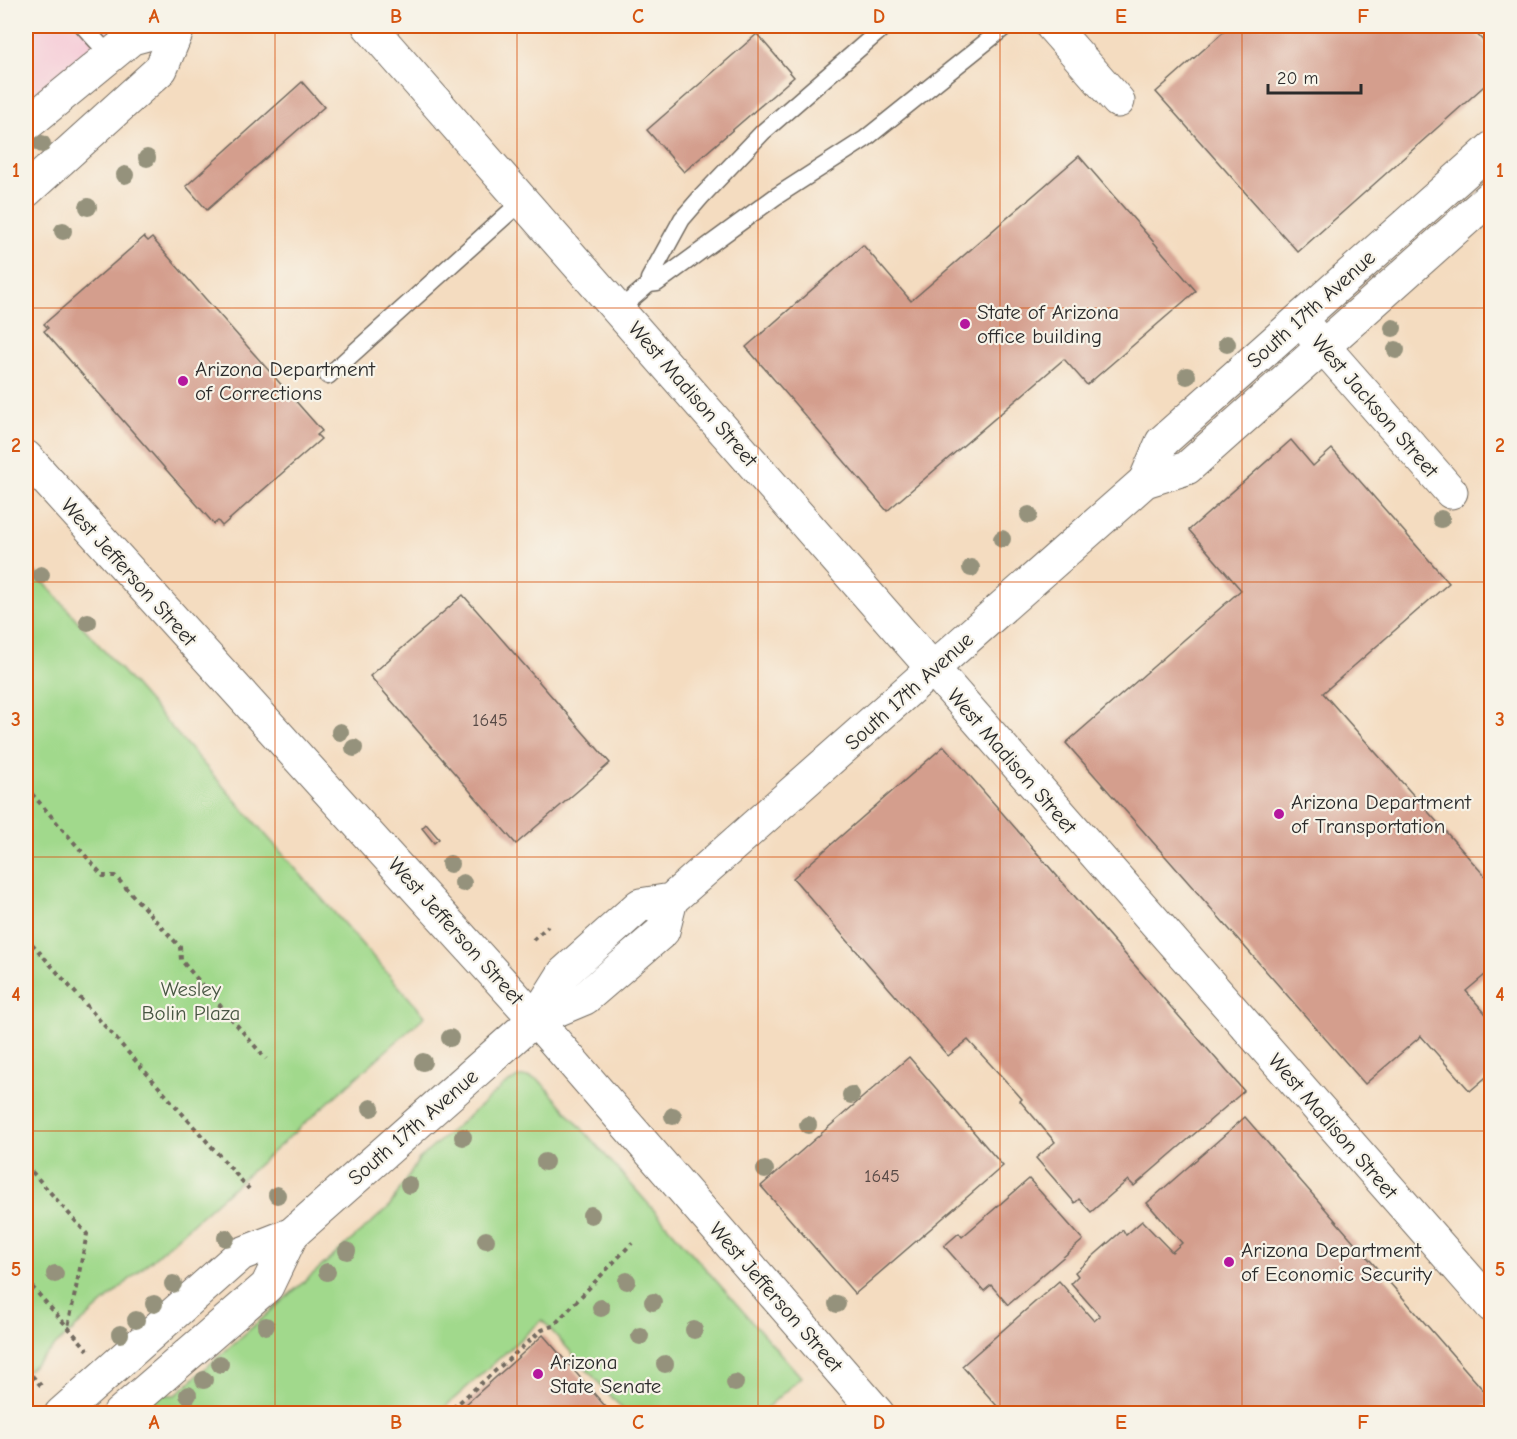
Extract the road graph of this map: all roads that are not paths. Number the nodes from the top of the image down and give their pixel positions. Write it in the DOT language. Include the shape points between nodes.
graph roads {
  1 [pos="83,26"];
  2 [pos="178,26"];
  3 [pos="369,26"];
  4 [pos="885,26"];
  5 [pos="1006,26"];
  6 [pos="1052,26"];
  7 [pos="117,41"];
  8 [pos="1118,101"];
  9 [pos="26,125"];
  10 [pos="1491,148"];
  11 [pos="26,191"];
  12 [pos="1491,196"];
  13 [pos="524,200"];
  14 [pos="649,284"];
  15 [pos="620,309"];
  16 [pos="1300,320"];
  17 [pos="1323,347"];
  18 [pos="328,376"];
  19 [pos="26,457"];
  20 [pos="1145,481"];
  21 [pos="1451,492"];
  22 [pos="932,670"];
  23 [pos="535,1019"];
  24 [pos="292,1234"];
  25 [pos="1491,1306"];
  26 [pos="61,1413"];
  27 [pos="119,1413"];
  28 [pos="878,1413"];
  1 -- 7 [label="lane"];
  2 -- 7 [label="main road"];
  2 -- 11 [label="main road" via="160,69"];
  3 -- 13 [label="main road, West Madison Street"];
  4 -- 14 [label="lane" via="763,132 701,197 682,219"];
  5 -- 14 [label="lane" via="865,139 775,197 657,283"];
  6 -- 8 [label="main road"];
  7 -- 9 [label="main road"];
  10 -- 16 [label="main road, South 17th Avenue"];
  12 -- 17 [label="main road, South 17th Avenue"];
  13 -- 15 [label="main road, West Madison Street"];
  13 -- 18 [label="lane"];
  14 -- 15 [label="lane"];
  15 -- 22 [label="main road, West Madison Street"];
  16 -- 17 [label="main road, West Jackson Street"];
  16 -- 20 [label="main road, South 17th Avenue" via="1162,442"];
  17 -- 20 [label="main road, South 17th Avenue" via="1187,468"];
  17 -- 21 [label="main road, West Jackson Street"];
  19 -- 23 [label="main road, West Jefferson Street"];
  20 -- 22 [label="main road, South 17th Avenue"];
  22 -- 23 [label="main road, South 17th Avenue" via="671,900 663,931 585,998"];
  22 -- 25 [label="main road, West Madison Street"];
  23 -- 24 [label="main road, South 17th Avenue"];
  23 -- 28 [label="main road, West Jefferson Street"];
  24 -- 26 [label="main road, South 17th Avenue" via="241,1254"];
  24 -- 27 [label="main road, South 17th Avenue" via="267,1286"];
}
